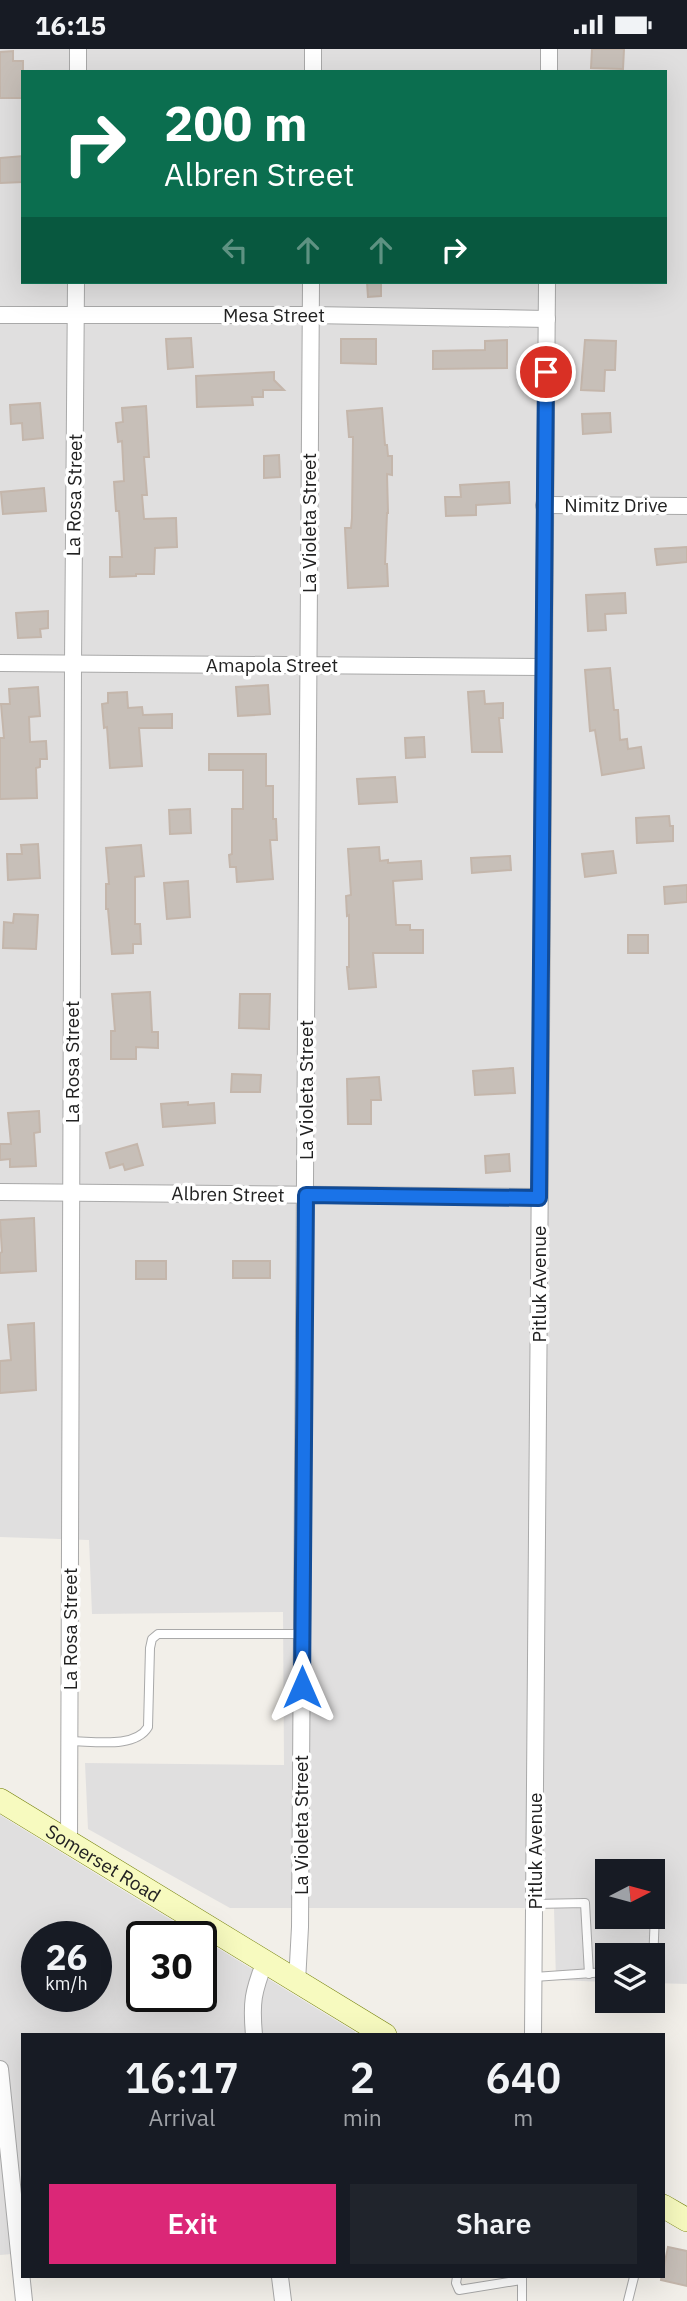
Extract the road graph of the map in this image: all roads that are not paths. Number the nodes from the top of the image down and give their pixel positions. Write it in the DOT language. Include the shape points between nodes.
graph roads {
  1 [pos="78,49"];
  2 [pos="313,49"];
  3 [pos="549,49"];
  4 [pos="78,70"];
  5 [pos="313,70"];
  6 [pos="549,70"];
  7 [pos="76,284"];
  8 [pos="311,284"];
  9 [pos="547,284"];
  10 [pos="0,315"];
  11 [pos="76,315"];
  12 [pos="310,315"];
  13 [pos="547,319"];
  14 [pos="544,505"];
  15 [pos="687,506"];
  16 [pos="0,663"];
  17 [pos="73,664"];
  18 [pos="308,665"];
  19 [pos="544,667"];
  20 [pos="0,1192"];
  21 [pos="72,1193"];
  22 [pos="306,1195"];
  23 [pos="539,1198"];
  24 [pos="302,1634"];
  25 [pos="70,1741"];
  26 [pos="0,1800"];
  27 [pos="69,1842"];
  28 [pos="534,1904"];
  29 [pos="265,1962"];
  30 [pos="595,1973"];
  31 [pos="589,1974"];
  32 [pos="534,1977"];
  33 [pos="297,1982"];
  34 [pos="254,2033"];
  35 [pos="382,2033"];
  36 [pos="533,2033"];
  37 [pos="0,2069"];
  38 [pos="665,2207"];
  39 [pos="687,2220"];
  40 [pos="21,2272"];
  41 [pos="22,2278"];
  42 [pos="280,2278"];
  43 [pos="457,2278"];
  44 [pos="522,2278"];
  45 [pos="634,2278"];
  46 [pos="24,2301"];
  47 [pos="283,2301"];
  48 [pos="522,2301"];
  49 [pos="628,2301"];
  1 -- 4 [label="street"];
  2 -- 5 [label="street"];
  3 -- 6 [label="street"];
  7 -- 11 [label="street, La Rosa Street"];
  8 -- 12 [label="street, La Violeta Street"];
  9 -- 13 [label="street, Pitluk Avenue"];
  10 -- 11 [label="street, Mesa Street"];
  11 -- 12 [label="street, Mesa Street"];
  11 -- 17 [label="street, La Rosa Street"];
  12 -- 13 [label="street, Mesa Street"];
  12 -- 18 [label="street, La Violeta Street"];
  13 -- 14 [label="street, Pitluk Avenue"];
  14 -- 15 [label="street, Nimitz Drive"];
  14 -- 19 [label="street, Pitluk Avenue"];
  16 -- 17 [label="street, Amapola Street"];
  17 -- 18 [label="street, Amapola Street"];
  17 -- 21 [label="street, La Rosa Street"];
  18 -- 19 [label="street, Amapola Street"];
  18 -- 22 [label="street, La Violeta Street"];
  19 -- 23 [label="street, Pitluk Avenue"];
  20 -- 21 [label="street, Albren Street"];
  21 -- 22 [label="street, Albren Street"];
  21 -- 25 [label="street, La Rosa Street"];
  22 -- 23 [label="street, Albren Street"];
  22 -- 24 [label="street, La Violeta Street"];
  23 -- 28 [label="street, Pitluk Avenue"];
  24 -- 25 [label="lane" via="158,1634 150,1649 145,1732 127,1741"];
  24 -- 33 [label="street, La Violeta Street"];
  25 -- 27 [label="street, La Rosa Street"];
  26 -- 27 [label="main road, Somerset Road"];
  27 -- 29 [label="main road, Somerset Road"];
  28 -- 31 [label="lane" via="585,1903"];
  28 -- 32 [label="street, Pitluk Avenue"];
  29 -- 33 [label="main road, Somerset Road"];
  29 -- 34 [label="street" via="253,1993"];
  30 -- 31 [label="lane"];
  31 -- 32 [label="lane"];
  32 -- 36 [label="street, Pitluk Avenue"];
  33 -- 35 [label="main road, Somerset Road"];
  37 -- 40 [label="street"];
  38 -- 39 [label="main road"];
  41 -- 46 [label="street"];
  42 -- 47 [label="street"];
  43 -- 44 [label="lane" via="459,2290"];
  44 -- 48 [label="lane"];
  45 -- 49 [label="lane"];
}
